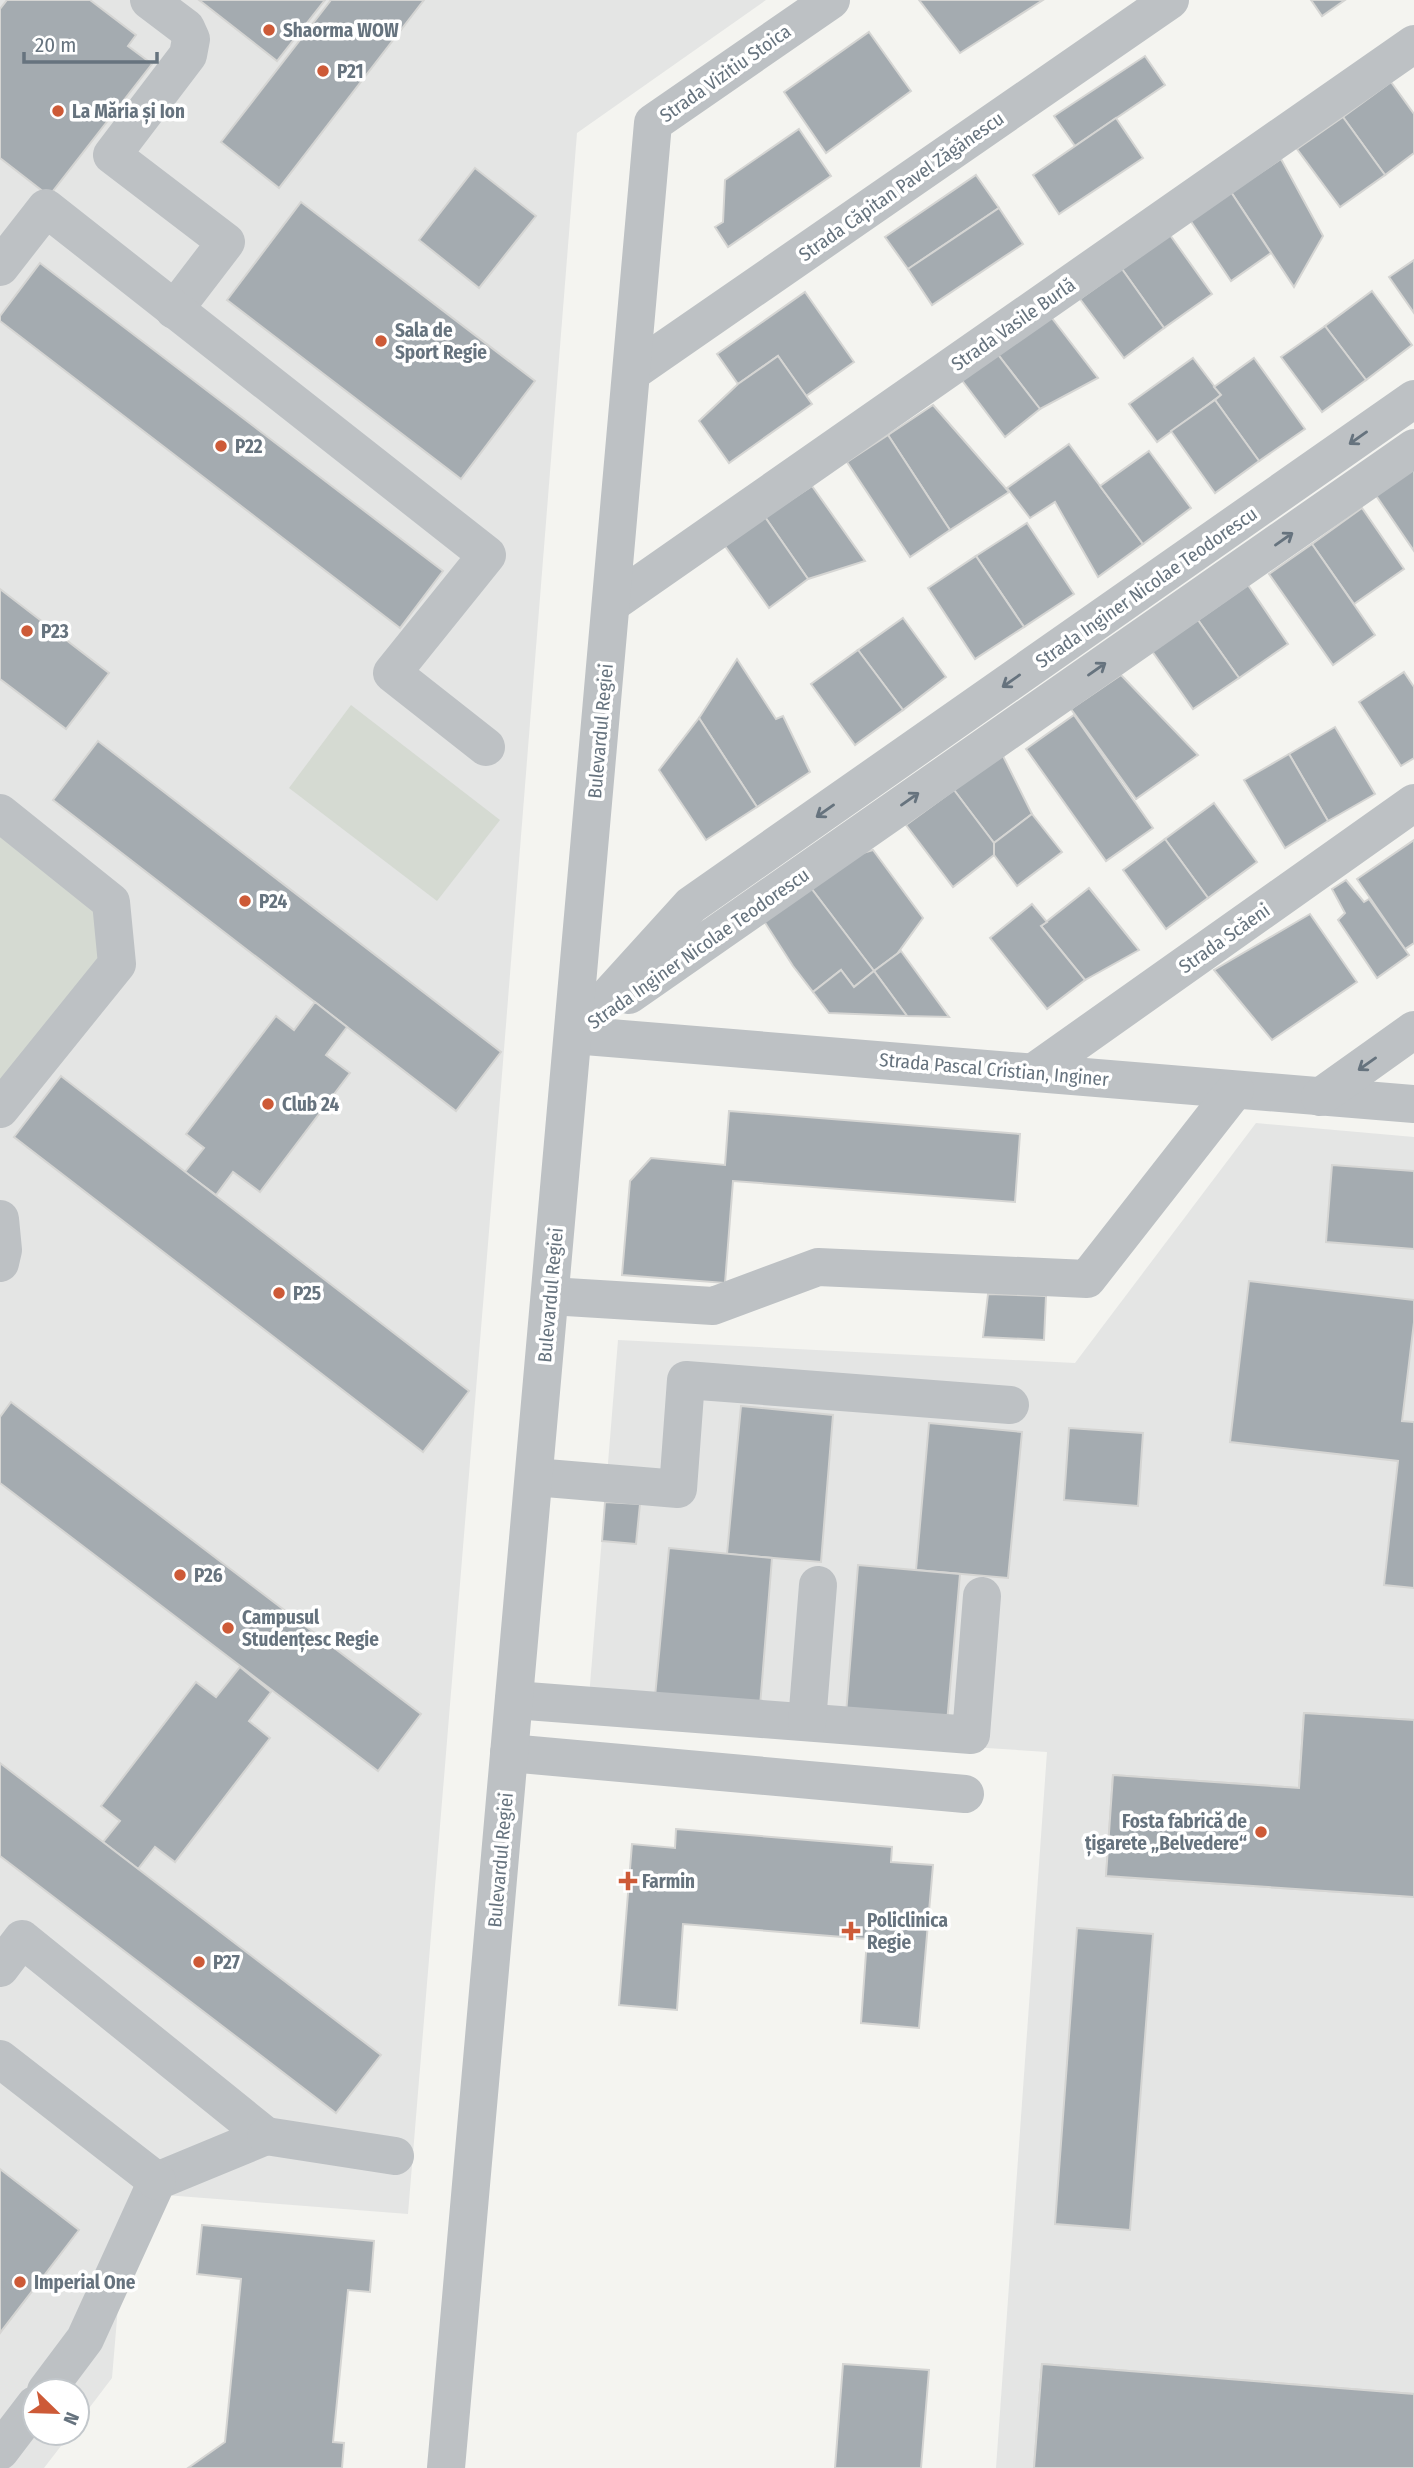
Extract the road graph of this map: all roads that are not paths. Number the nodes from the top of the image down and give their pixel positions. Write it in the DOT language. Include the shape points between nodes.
graph roads {
  1 [pos="149,0"];
  2 [pos="831,0"];
  3 [pos="1170,0"];
  4 [pos="1414,44"];
  5 [pos="653,123"];
  6 [pos="0,267"];
  7 [pos="174,310"];
  8 [pos="632,372"];
  9 [pos="1414,399"];
  10 [pos="1414,448"];
  11 [pos="611,604"];
  12 [pos="486,747"];
  13 [pos="1414,803"];
  14 [pos="0,813"];
  15 [pos="1414,1030"];
  16 [pos="573,1034"];
  17 [pos="1034,1072"];
  18 [pos="1235,1090"];
  19 [pos="1320,1097"];
  20 [pos="1414,1104"];
  21 [pos="0,1109"];
  22 [pos="550,1296"];
  23 [pos="1010,1405"];
  24 [pos="534,1477"];
  25 [pos="818,1585"];
  26 [pos="982,1596"];
  27 [pos="514,1700"];
  28 [pos="807,1723"];
  29 [pos="509,1753"];
  30 [pos="965,1794"];
  31 [pos="0,1968"];
  32 [pos="0,2059"];
  33 [pos="267,2136"];
  34 [pos="395,2156"];
  35 [pos="157,2180"];
  36 [pos="56,2377"];
  37 [pos="21,2423"];
  38 [pos="0,2451"];
  39 [pos="446,2468"];
  1 -- 7 [label="street" via="186,28 191,39 188,55 112,155 226,242"];
  2 -- 5 [label="street, Strada Vizitiu Stoica"];
  3 -- 8 [label="street, Strada Căpitan Pavel Zăgănescu"];
  4 -- 11 [label="street, Strada Vasile Burlă"];
  5 -- 8 [label="street, Bulevardul Regiei"];
  6 -- 7 [label="street" via="46,208"];
  7 -- 12 [label="street" via="487,555 392,673"];
  8 -- 11 [label="street, Bulevardul Regiei"];
  9 -- 16 [label="street, Strada Inginer Nicolae Teodorescu, one-way" via="691,905"];
  16 -- 10 [label="street, Strada Inginer Nicolae Teodorescu, one-way"];
  11 -- 16 [label="street, Bulevardul Regiei"];
  13 -- 17 [label="street, Strada Scăeni"];
  14 -- 21 [label="street" via="111,902 117,964"];
  15 -- 19 [label="street, one-way"];
  16 -- 17 [label="street, Strada Pascal Cristian, Inginer"];
  16 -- 22 [label="street, Bulevardul Regiei"];
  17 -- 18 [label="street, Strada Pascal Cristian, Inginer"];
  18 -- 19 [label="street, Strada Pascal Cristian, Inginer"];
  18 -- 22 [label="street" via="1087,1279 818,1267 713,1306"];
  19 -- 20 [label="street, Strada Pascal Cristian, Inginer"];
  22 -- 24 [label="street, Bulevardul Regiei"];
  23 -- 24 [label="street" via="686,1380 678,1489"];
  24 -- 27 [label="street, Bulevardul Regiei"];
  25 -- 28 [label="street"];
  26 -- 28 [label="street" via="971,1735"];
  27 -- 28 [label="street"];
  27 -- 29 [label="street, Bulevardul Regiei"];
  29 -- 30 [label="street"];
  29 -- 39 [label="street, Bulevardul Regiei"];
  31 -- 33 [label="street" via="22,1939"];
  32 -- 35 [label="street"];
  33 -- 34 [label="street"];
  33 -- 35 [label="street"];
  35 -- 36 [label="street" via="85,2339"];
  37 -- 38 [label="street"];
}
